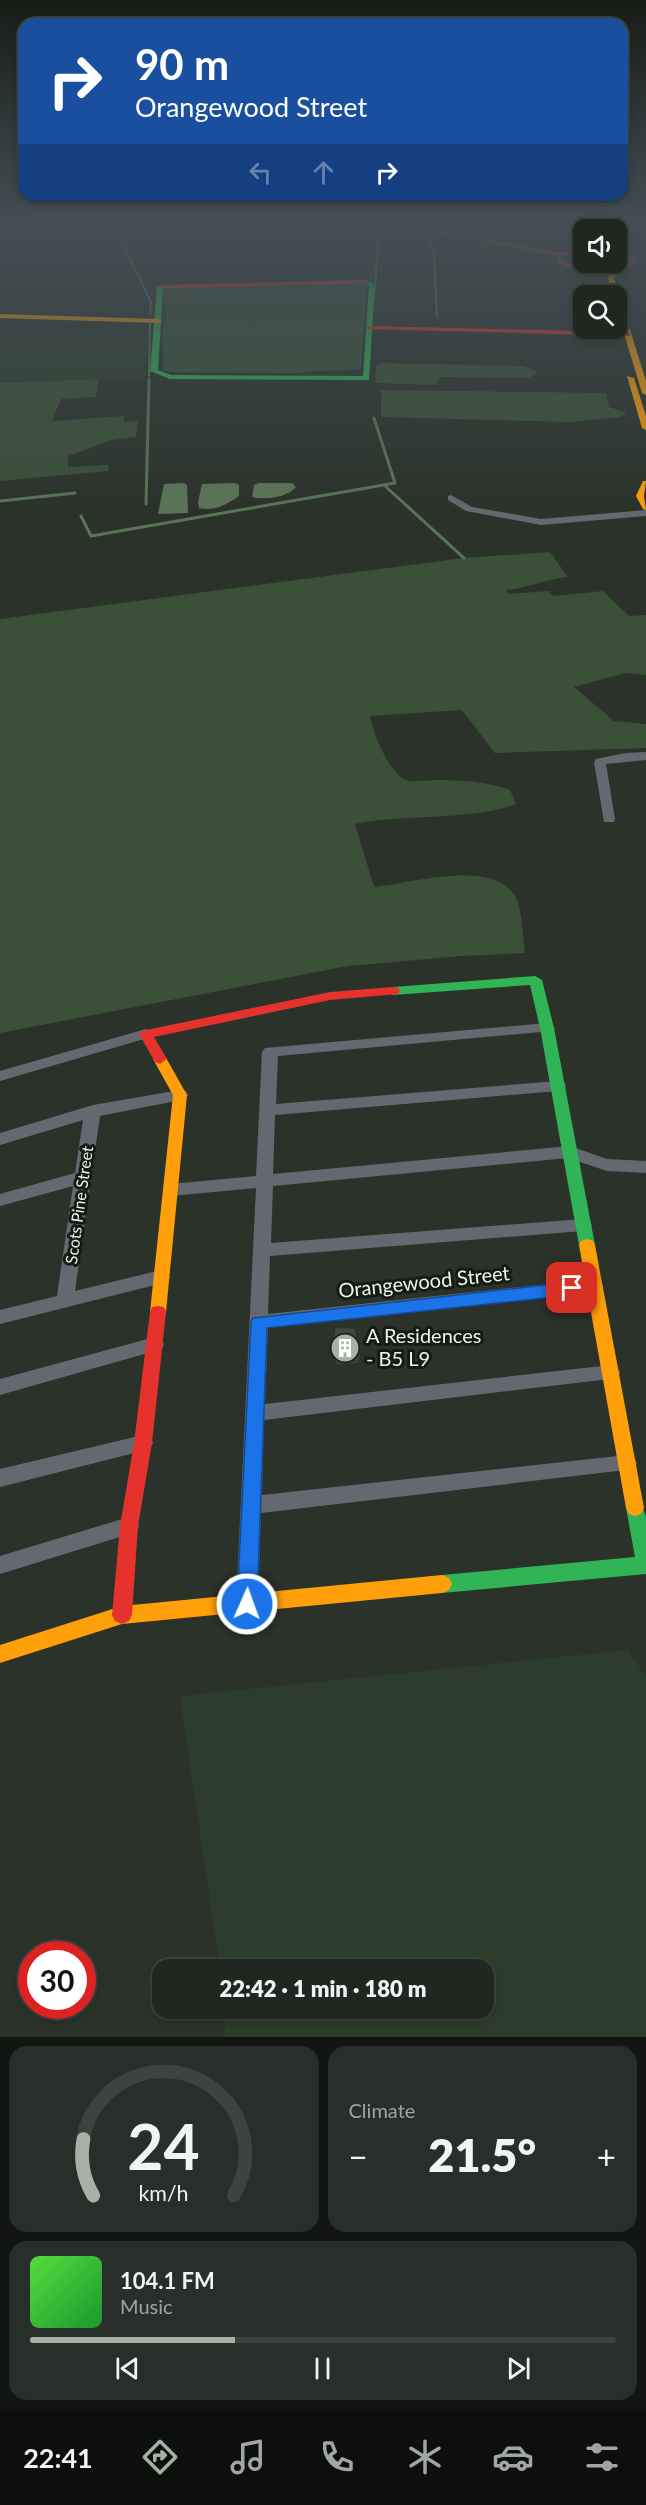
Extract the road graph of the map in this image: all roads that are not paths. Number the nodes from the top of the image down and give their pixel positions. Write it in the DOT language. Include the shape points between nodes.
graph roads {
  1 [pos="159,323"];
  2 [pos="368,323"];
  3 [pos="368,328"];
  4 [pos="573,330"];
  5 [pos="622,339"];
  6 [pos="625,339"];
  7 [pos="646,393"];
  8 [pos="646,428"];
  9 [pos="646,483"];
  10 [pos="451,498"];
  11 [pos="646,507"];
  12 [pos="646,513"];
  13 [pos="646,756"];
  14 [pos="609,819"];
  15 [pos="547,1028"];
  16 [pos="146,1034"];
  17 [pos="0,1076"];
  18 [pos="558,1086"];
  19 [pos="180,1095"];
  20 [pos="93,1110"];
  21 [pos="268,1110"];
  22 [pos="0,1139"];
  23 [pos="570,1152"];
  24 [pos="646,1167"];
  25 [pos="83,1177"];
  26 [pos="265,1179"];
  27 [pos="171,1190"];
  28 [pos="0,1200"];
  29 [pos="583,1225"];
  30 [pos="262,1250"];
  31 [pos="161,1277"];
  32 [pos="594,1286"];
  33 [pos="65,1301"];
  34 [pos="0,1317"];
  35 [pos="259,1322"];
  36 [pos="155,1344"];
  37 [pos="610,1373"];
  38 [pos="0,1387"];
  39 [pos="255,1413"];
  40 [pos="143,1443"];
  41 [pos="627,1463"];
  42 [pos="0,1478"];
  43 [pos="251,1505"];
  44 [pos="129,1526"];
  45 [pos="0,1565"];
  46 [pos="247,1604"];
  47 [pos="122,1615"];
  48 [pos="0,1654"];
  1 -- 3 [label="main road" via="153,367 157,374 170,377 364,378 368,368"];
  2 -- 3 [label="main road"];
  3 -- 4 [label="main road"];
  5 -- 8 [label="main road" via="622,356"];
  6 -- 7 [label="main road"];
  9 -- 11 [label="main road" via="640,496"];
  10 -- 12 [label="street" via="469,509 541,522"];
  13 -- 14 [label="street" via="600,762"];
  15 -- 16 [label="main road" via="536,980 330,996"];
  15 -- 18 [label="main road"];
  15 -- 21 [label="street" via="270,1052"];
  16 -- 17 [label="street"];
  16 -- 19 [label="main road"];
  18 -- 21 [label="street"];
  18 -- 23 [label="main road"];
  19 -- 20 [label="street"];
  19 -- 27 [label="main road"];
  20 -- 22 [label="street"];
  20 -- 25 [label="street, Scots Pine Street"];
  21 -- 26 [label="street"];
  23 -- 24 [label="street" via="590,1163"];
  23 -- 26 [label="street"];
  23 -- 29 [label="main road"];
  25 -- 28 [label="street"];
  25 -- 33 [label="street, Scots Pine Street"];
  26 -- 27 [label="street"];
  26 -- 30 [label="street"];
  27 -- 31 [label="main road"];
  29 -- 30 [label="street"];
  29 -- 32 [label="main road"];
  30 -- 35 [label="street"];
  31 -- 33 [label="street"];
  31 -- 36 [label="main road"];
  32 -- 35 [label="street, Orangewood Street"];
  32 -- 37 [label="main road"];
  33 -- 34 [label="street"];
  35 -- 39 [label="street"];
  36 -- 38 [label="street"];
  36 -- 40 [label="main road"];
  37 -- 39 [label="street"];
  37 -- 41 [label="main road"];
  39 -- 43 [label="street"];
  40 -- 42 [label="street"];
  40 -- 44 [label="main road"];
  41 -- 43 [label="street"];
  41 -- 46 [label="main road" via="646,1564"];
  43 -- 46 [label="street"];
  44 -- 45 [label="street"];
  44 -- 47 [label="main road"];
  46 -- 47 [label="main road"];
  47 -- 48 [label="main road"];
}
